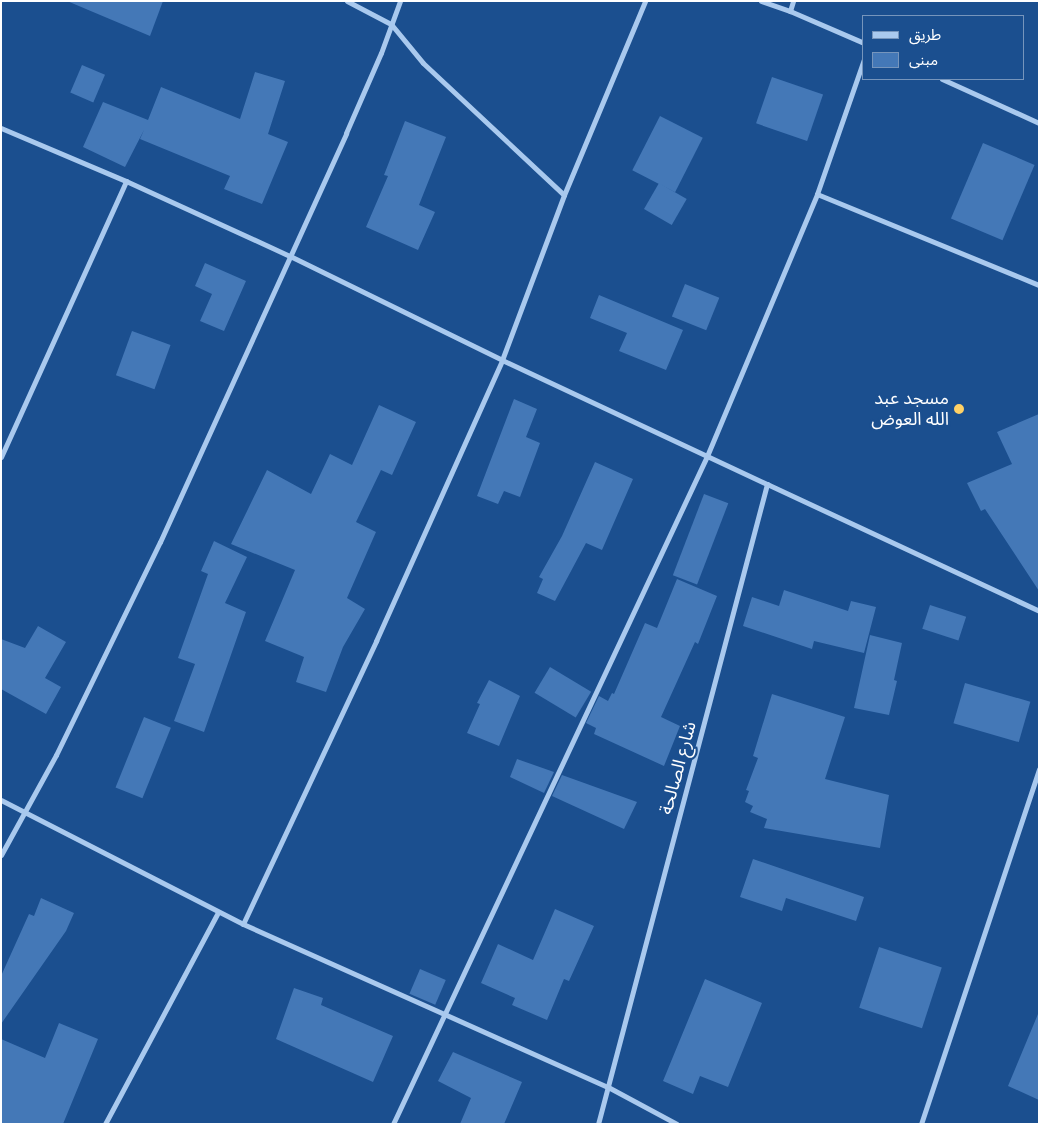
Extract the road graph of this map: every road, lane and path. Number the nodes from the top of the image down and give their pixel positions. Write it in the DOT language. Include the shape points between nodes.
graph roads {
  1 [pos="347,1"];
  2 [pos="400,1"];
  3 [pos="645,1"];
  4 [pos="760,1"];
  5 [pos="793,1"];
  6 [pos="790,11"];
  7 [pos="391,24"];
  8 [pos="862,43"];
  9 [pos="862,65"];
  10 [pos="944,80"];
  11 [pos="1039,123"];
  12 [pos="1,128"];
  13 [pos="126,181"];
  14 [pos="817,194"];
  15 [pos="564,195"];
  16 [pos="290,256"];
  17 [pos="1039,285"];
  18 [pos="502,360"];
  19 [pos="707,456"];
  20 [pos="1,457"];
  21 [pos="767,484"];
  22 [pos="1039,611"];
  23 [pos="1039,769"];
  24 [pos="1,800"];
  25 [pos="26,812"];
  26 [pos="1,855"];
  27 [pos="218,912"];
  28 [pos="243,924"];
  29 [pos="444,1013"];
  30 [pos="608,1087"];
  31 [pos="105,1124"];
  32 [pos="393,1124"];
  33 [pos="598,1124"];
  34 [pos="678,1124"];
  35 [pos="921,1124"];
  1 -- 7 [label="street"];
  2 -- 7 [label="street"];
  3 -- 15 [label="street"];
  4 -- 6 [label="street"];
  5 -- 6 [label="street"];
  6 -- 8 [label="street"];
  7 -- 15 [label="street" via="423,63"];
  7 -- 16 [label="street"];
  9 -- 14 [label="street"];
  10 -- 11 [label="street"];
  12 -- 13 [label="street"];
  13 -- 16 [label="street"];
  13 -- 20 [label="street"];
  14 -- 17 [label="street"];
  14 -- 19 [label="street"];
  15 -- 18 [label="street"];
  16 -- 18 [label="street"];
  16 -- 25 [label="street" via="160,542"];
  18 -- 19 [label="street"];
  18 -- 28 [label="street" via="376,642"];
  19 -- 21 [label="street"];
  19 -- 29 [label="street"];
  21 -- 22 [label="street"];
  21 -- 30 [label="street, شارع الصالحة"];
  23 -- 35 [label="street"];
  24 -- 25 [label="street"];
  25 -- 26 [label="street"];
  25 -- 27 [label="street"];
  27 -- 28 [label="street"];
  27 -- 31 [label="street"];
  28 -- 29 [label="street"];
  29 -- 30 [label="street"];
  29 -- 32 [label="street"];
  30 -- 33 [label="street, شارع الصالحة"];
  30 -- 34 [label="street"];
}
